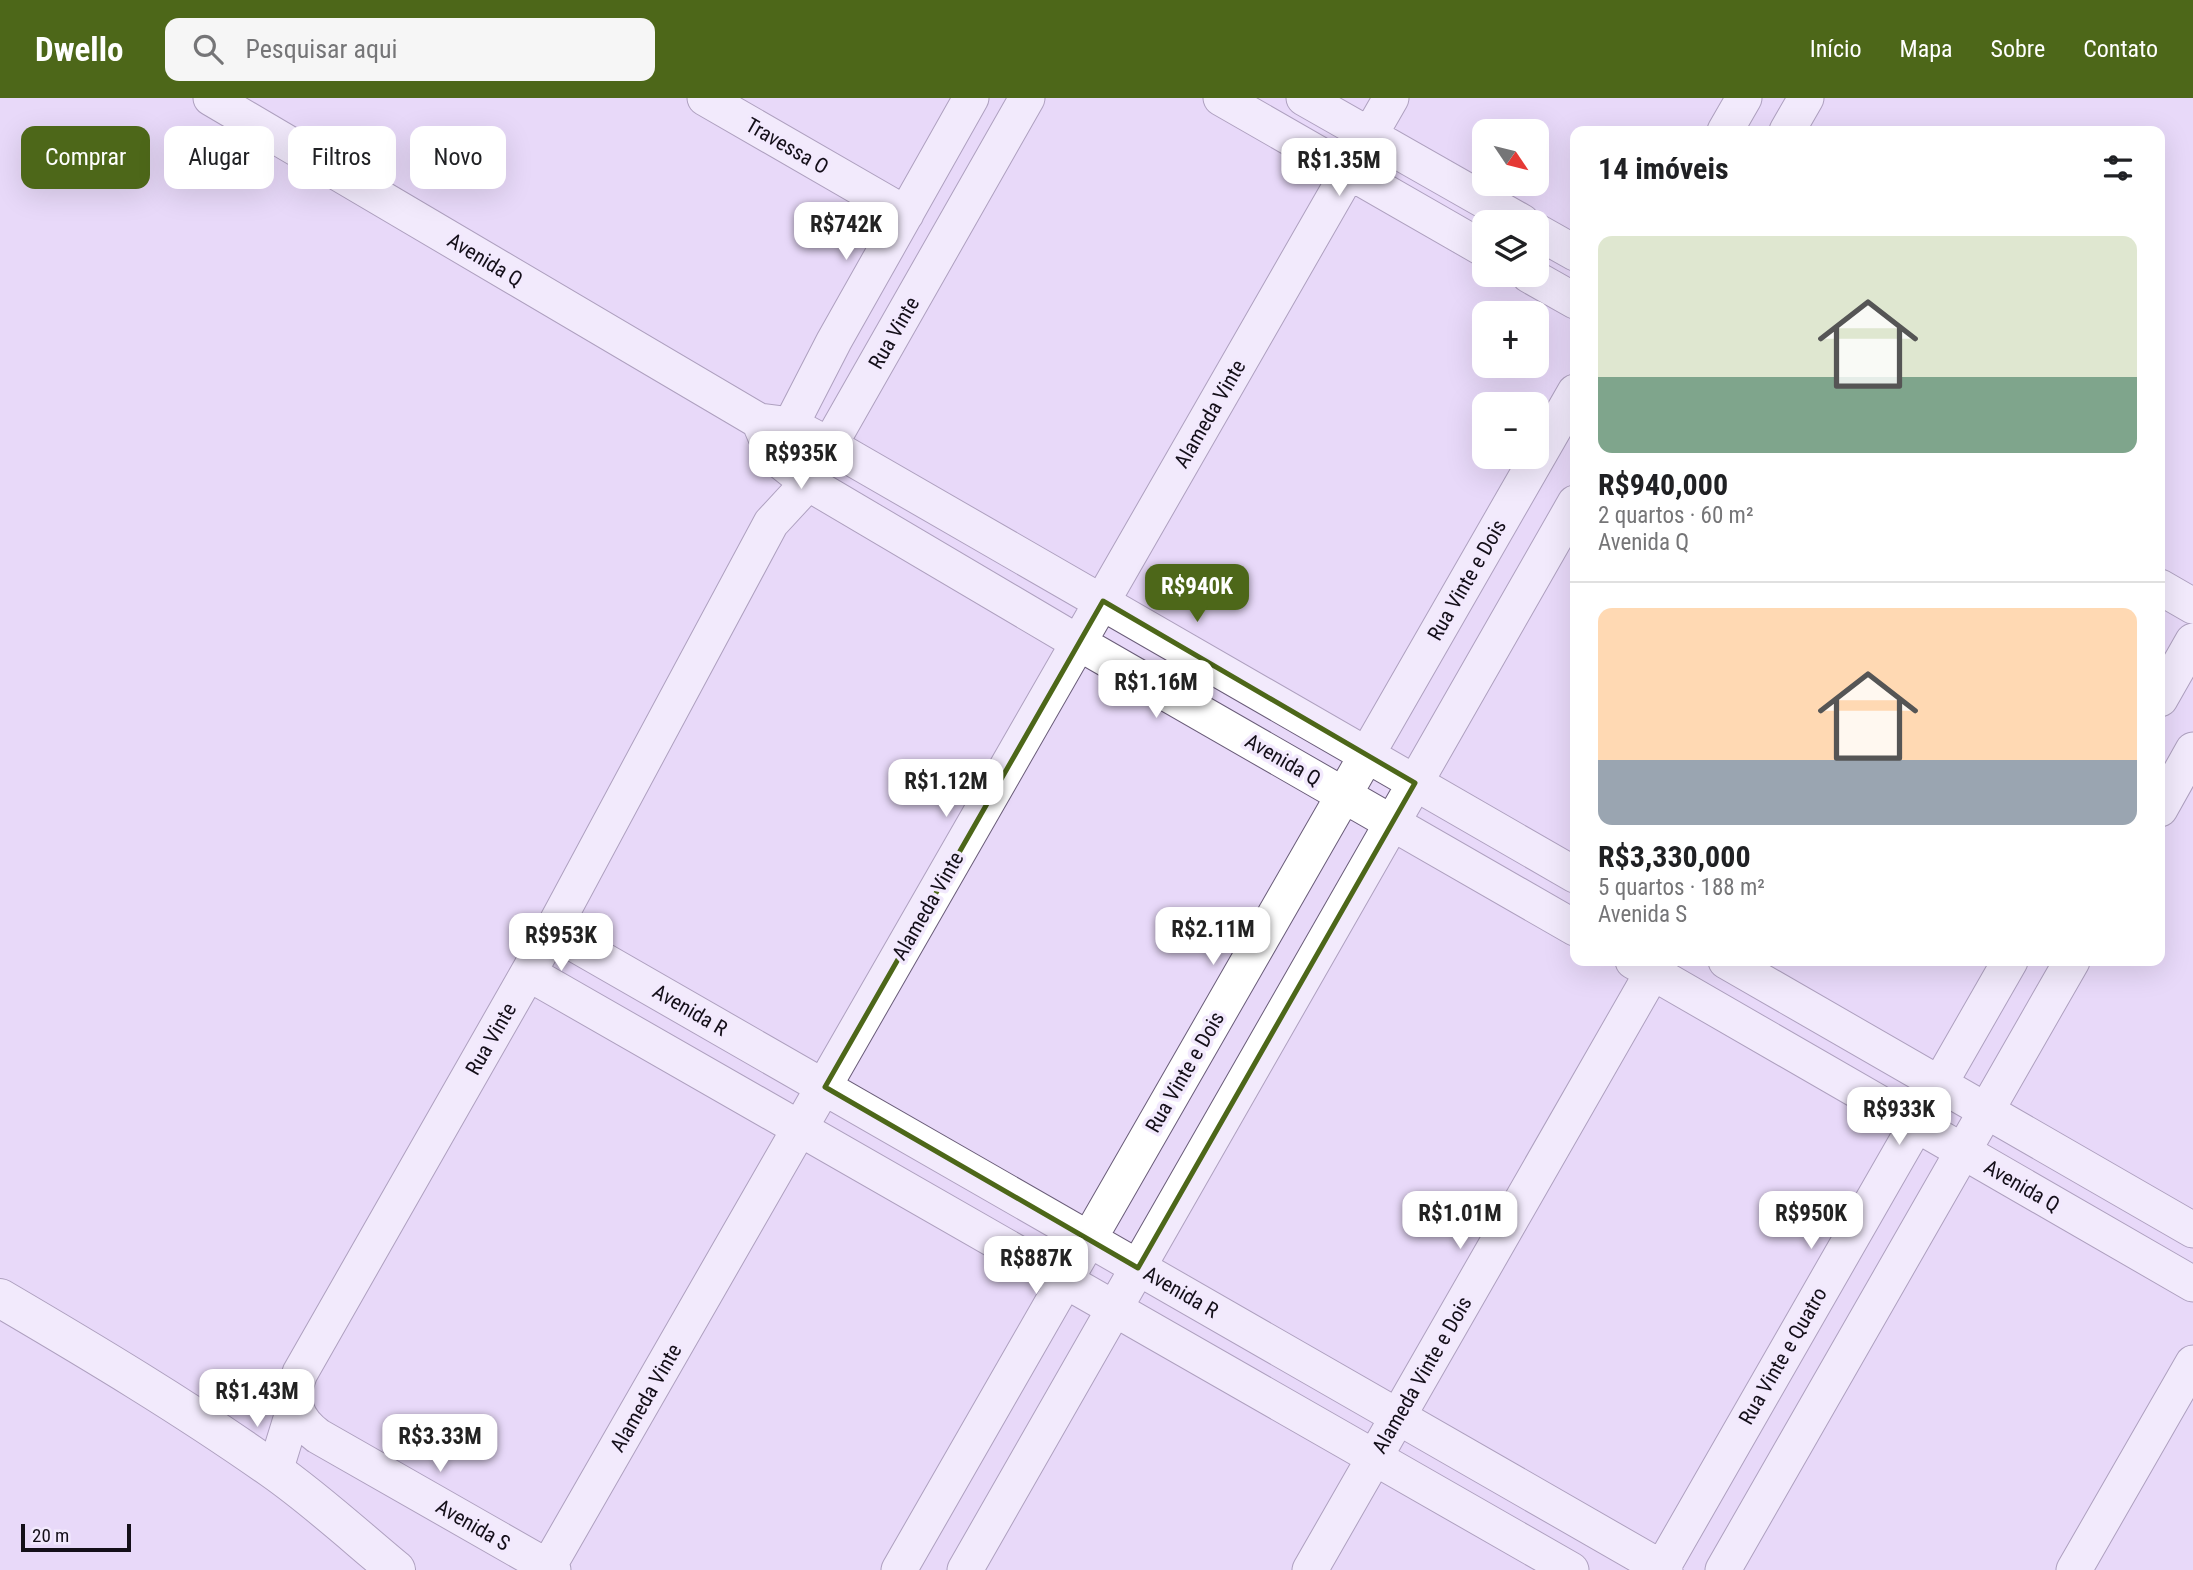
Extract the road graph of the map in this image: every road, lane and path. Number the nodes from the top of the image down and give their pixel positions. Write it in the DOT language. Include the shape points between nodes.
graph roads {
  1 [pos="211,98"];
  2 [pos="705,98"];
  3 [pos="971,98"];
  4 [pos="1027,98"];
  5 [pos="1221,98"];
  6 [pos="1304,98"];
  7 [pos="1391,98"];
  8 [pos="1744,98"];
  9 [pos="1806,98"];
  10 [pos="1727,126"];
  11 [pos="1790,126"];
  12 [pos="1370,135"];
  13 [pos="1349,171"];
  14 [pos="1501,210"];
  15 [pos="906,214"];
  16 [pos="1549,238"];
  17 [pos="1472,242"];
  18 [pos="1570,250"];
  19 [pos="1549,286"];
  20 [pos="1570,298"];
  21 [pos="1570,401"];
  22 [pos="775,423"];
  23 [pos="829,445"];
  24 [pos="774,456"];
  25 [pos="808,484"];
  26 [pos="1570,512"];
  27 [pos="771,523"];
  28 [pos="2165,590"];
  29 [pos="1103,601"];
  30 [pos="2193,606"];
  31 [pos="1079,643"];
  32 [pos="2183,647"];
  33 [pos="2165,688"];
  34 [pos="2193,750"];
  35 [pos="1367,755"];
  36 [pos="1415,783"];
  37 [pos="1344,795"];
  38 [pos="2165,800"];
  39 [pos="1392,823"];
  40 [pos="1570,871"];
  41 [pos="1570,925"];
  42 [pos="552,931"];
  43 [pos="1647,966"];
  44 [pos="1651,966"];
  45 [pos="1735,966"];
  46 [pos="2007,966"];
  47 [pos="2069,966"];
  48 [pos="528,973"];
  49 [pos="1940,1083"];
  50 [pos="825,1087"];
  51 [pos="1987,1110"];
  52 [pos="1916,1124"];
  53 [pos="801,1129"];
  54 [pos="1963,1152"];
  55 [pos="2193,1230"];
  56 [pos="1089,1239"];
  57 [pos="1138,1268"];
  58 [pos="1066,1280"];
  59 [pos="2193,1284"];
  60 [pos="0,1298"];
  61 [pos="1115,1308"];
  62 [pos="2193,1363"];
  63 [pos="295,1406"];
  64 [pos="1397,1417"];
  65 [pos="1374,1457"];
  66 [pos="275,1471"];
  67 [pos="551,1569"];
  68 [pos="1662,1569"];
  69 [pos="396,1570"];
  70 [pos="900,1570"];
  71 [pos="965,1570"];
  72 [pos="1310,1570"];
  73 [pos="1571,1570"];
  74 [pos="1723,1570"];
  75 [pos="2074,1570"];
  1 -- 22 [label="street, Avenida Q"];
  2 -- 15 [label="street, Travessa O"];
  3 -- 15 [label="street, Rua Vinte"];
  4 -- 23 [label="street, Rua Vinte"];
  5 -- 13 [label="street"];
  6 -- 12 [label="street"];
  7 -- 12 [label="street, Alameda Vinte"];
  8 -- 10 [label="street"];
  9 -- 11 [label="street"];
  12 -- 13 [label="street, Alameda Vinte"];
  12 -- 14 [label="street"];
  13 -- 17 [label="street"];
  13 -- 29 [label="street, Alameda Vinte"];
  15 -- 22 [label="street, Rua Vinte" via="834,341"];
  16 -- 18 [label="street"];
  19 -- 20 [label="street"];
  21 -- 35 [label="street, Rua Vinte e Dois"];
  22 -- 23 [label="street, Avenida Q"];
  22 -- 24 [label="street, Rua Vinte"];
  23 -- 25 [label="street, Rua Vinte"];
  23 -- 29 [label="street, Avenida Q"];
  24 -- 25 [label="street, Avenida Q"];
  24 -- 27 [label="street, Rua Vinte"];
  25 -- 27 [label="street, Rua Vinte"];
  25 -- 31 [label="street, Avenida Q"];
  26 -- 36 [label="street"];
  27 -- 42 [label="street, Rua Vinte"];
  28 -- 30 [label="street"];
  29 -- 31 [label="street, Alameda Vinte"];
  29 -- 35 [label="street, Avenida Q"];
  31 -- 37 [label="street, Avenida Q"];
  31 -- 50 [label="street, Alameda Vinte"];
  32 -- 33 [label="street"];
  34 -- 38 [label="street"];
  35 -- 36 [label="street, Avenida Q"];
  35 -- 37 [label="street, Rua Vinte e Dois"];
  36 -- 39 [label="street"];
  36 -- 40 [label="street, Avenida Q"];
  37 -- 39 [label="street, Avenida Q"];
  37 -- 56 [label="street, Rua Vinte e Dois"];
  39 -- 41 [label="street, Avenida Q"];
  39 -- 57 [label="street"];
  42 -- 48 [label="street, Rua Vinte"];
  42 -- 50 [label="street, Avenida R"];
  43 -- 64 [label="street, Alameda Vinte e Dois"];
  44 -- 52 [label="street, Avenida Q"];
  45 -- 49 [label="street"];
  46 -- 49 [label="street, Rua Vinte e Quatro"];
  47 -- 51 [label="street"];
  48 -- 53 [label="street"];
  48 -- 63 [label="street, Rua Vinte" via="300,1373"];
  49 -- 51 [label="street"];
  49 -- 52 [label="street, Rua Vinte e Quatro"];
  50 -- 53 [label="street, Alameda Vinte"];
  50 -- 56 [label="street, Avenida R"];
  51 -- 54 [label="street"];
  51 -- 55 [label="street"];
  52 -- 54 [label="street, Avenida Q"];
  52 -- 68 [label="street, Rua Vinte e Quatro"];
  53 -- 58 [label="street"];
  53 -- 67 [label="street, Alameda Vinte"];
  54 -- 59 [label="street, Avenida Q"];
  54 -- 74 [label="street"];
  56 -- 57 [label="street, Avenida R"];
  56 -- 58 [label="street, Rua Vinte e Dois"];
  57 -- 61 [label="street"];
  57 -- 64 [label="street, Avenida R"];
  58 -- 61 [label="street"];
  58 -- 70 [label="street, Rua Vinte e Dois"];
  60 -- 66 [label="street"];
  61 -- 65 [label="street"];
  61 -- 71 [label="street"];
  62 -- 75 [label="street"];
  63 -- 66 [label="street, Rua Vinte"];
  63 -- 67 [label="street, Avenida S" via="304,1426 318,1436"];
  64 -- 65 [label="street, Alameda Vinte e Dois"];
  64 -- 68 [label="street, Avenida R"];
  65 -- 72 [label="street, Alameda Vinte e Dois"];
  65 -- 73 [label="street"];
  66 -- 69 [label="street"];
}
